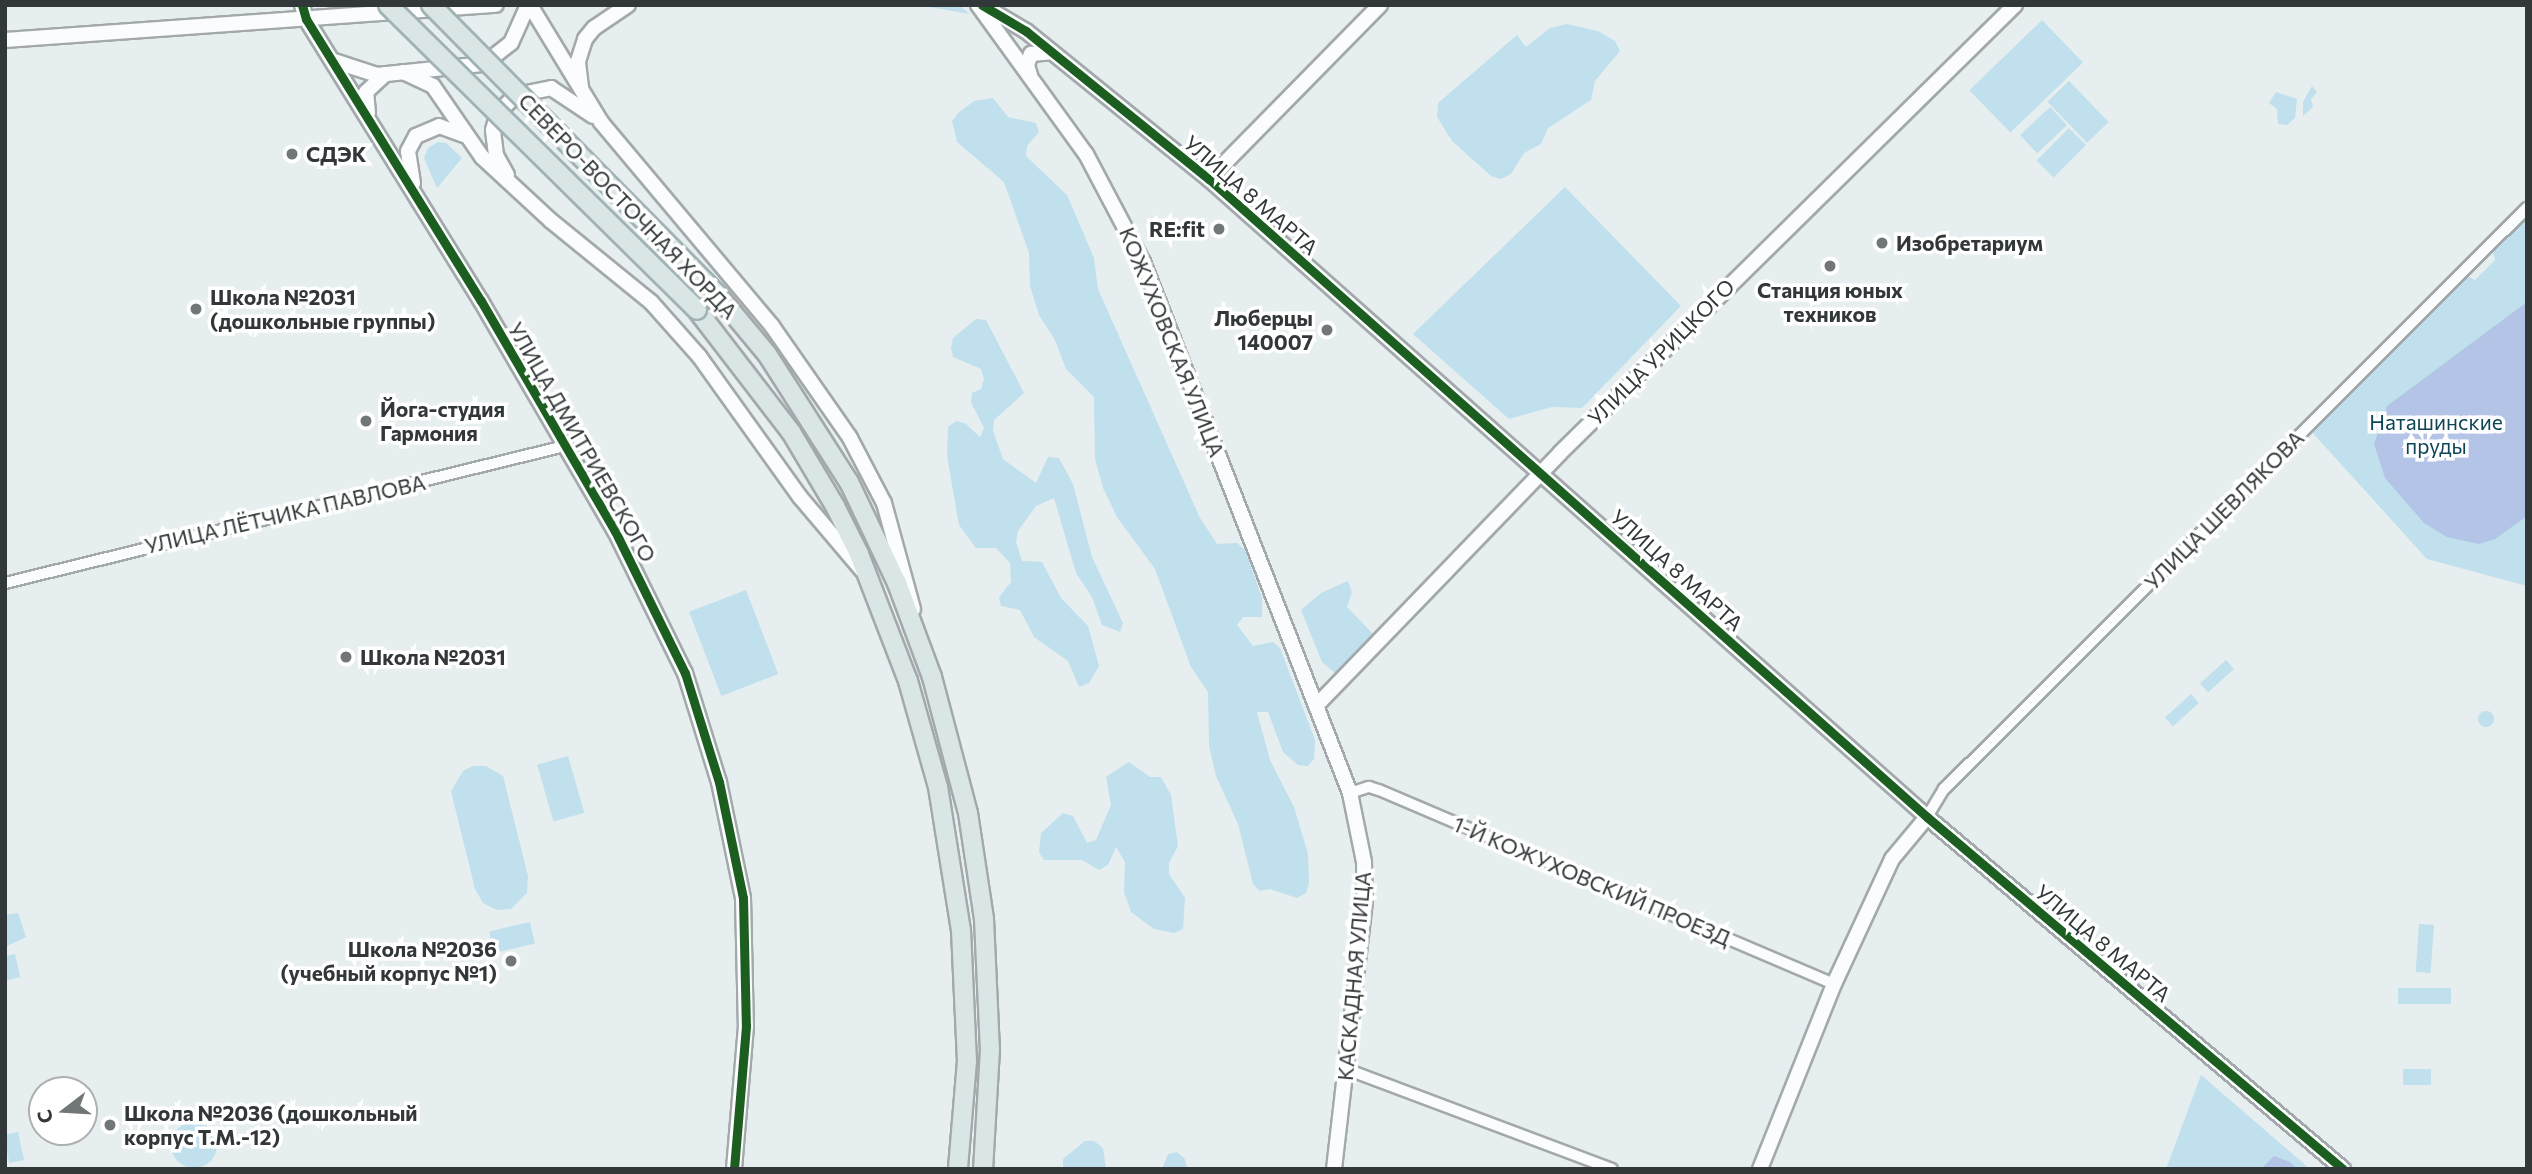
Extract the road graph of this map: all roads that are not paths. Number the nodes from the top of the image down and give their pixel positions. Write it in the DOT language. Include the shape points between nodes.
graph roads {
  1 [pos="314,5"];
  2 [pos="388,5"];
  3 [pos="431,5"];
  4 [pos="496,5"];
  5 [pos="529,5"];
  6 [pos="628,5"];
  7 [pos="980,5"];
  8 [pos="1380,5"];
  9 [pos="2015,5"];
  10 [pos="304,12"];
  11 [pos="5,40"];
  12 [pos="1052,52"];
  13 [pos="332,60"];
  14 [pos="403,72"];
  15 [pos="385,74"];
  16 [pos="1030,77"];
  17 [pos="582,92"];
  18 [pos="601,122"];
  19 [pos="374,127"];
  20 [pos="468,139"];
  21 [pos="1209,179"];
  22 [pos="515,188"];
  23 [pos="415,194"];
  24 [pos="2527,208"];
  25 [pos="565,446"];
  26 [pos="1541,474"];
  27 [pos="5,583"];
  28 [pos="874,589"];
  29 [pos="922,645"];
  30 [pos="1315,706"];
  31 [pos="1350,793"];
  32 [pos="1927,817"];
  33 [pos="1834,984"];
  34 [pos="1346,1069"];
  35 [pos="2342,1168"];
  36 [pos="734,1169"];
  37 [pos="958,1169"];
  38 [pos="983,1169"];
  39 [pos="1334,1169"];
  40 [pos="1612,1169"];
  41 [pos="1760,1169"];
  1 -- 10 [label="street"];
  2 -- 28 [label="highway, СЕВЕРО-ВОСТОЧНАЯ ХОРДА, bridge" via="697,310 791,432 835,506"];
  3 -- 29 [label="highway, СЕВЕРО-ВОСТОЧНАЯ ХОРДА, bridge" via="717,294 767,354 818,428 876,536"];
  4 -- 10 [label="street"];
  5 -- 14 [label="street" via="512,43 494,59 473,68"];
  5 -- 17 [label="street"];
  6 -- 17 [label="street" via="585,39 578,61"];
  7 -- 12 [label="street, УЛИЦА 8 МАРТА" via="1010,20"];
  7 -- 16 [label="street, КОЖУХОВСКАЯ УЛИЦА"];
  8 -- 21 [label="street"];
  9 -- 26 [label="street, УЛИЦА УРИЦКОГО"];
  10 -- 11 [label="street"];
  10 -- 13 [label="street, УЛИЦА ДМИТРИЕВСКОГО"];
  12 -- 16 [label="street" via="1031,54 1027,65"];
  12 -- 21 [label="street, УЛИЦА 8 МАРТА"];
  13 -- 15 [label="street" via="361,73"];
  13 -- 19 [label="street, УЛИЦА ДМИТРИЕВСКОГО"];
  14 -- 15 [label="street"];
  14 -- 20 [label="street" via="433,86"];
  15 -- 19 [label="street" via="366,92 366,108"];
  16 -- 30 [label="street, КОЖУХОВСКАЯ УЛИЦА" via="1086,153 1143,262"];
  17 -- 18 [label="street"];
  18 -- 22 [label="street" via="551,88 524,91 509,100 498,113 492,138"];
  18 -- 29 [label="street" via="772,326 850,438 884,503"];
  19 -- 23 [label="street, УЛИЦА ДМИТРИЕВСКОГО"];
  20 -- 22 [label="street"];
  20 -- 23 [label="street" via="439,126 416,136 408,159"];
  21 -- 26 [label="street, УЛИЦА 8 МАРТА"];
  22 -- 28 [label="street" via="627,279 667,320"];
  23 -- 25 [label="street, УЛИЦА ДМИТРИЕВСКОГО"];
  24 -- 32 [label="street, УЛИЦА ШЕВЛЯКОВА" via="1951,782"];
  25 -- 27 [label="street, УЛИЦА ЛЁТЧИКА ПАВЛОВА"];
  25 -- 36 [label="street, УЛИЦА ДМИТРИЕВСКОГО" via="629,556 685,673 727,816 743,898 747,957"];
  26 -- 30 [label="street, УЛИЦА УРИЦКОГО"];
  26 -- 32 [label="street, УЛИЦА 8 МАРТА"];
  28 -- 37 [label="highway, СЕВЕРО-ВОСТОЧНАЯ ХОРДА" via="925,738 953,868 967,1013"];
  29 -- 38 [label="highway, СЕВЕРО-ВОСТОЧНАЯ ХОРДА" via="959,774 981,895 990,1005"];
  30 -- 31 [label="street, КАСКАДНАЯ УЛИЦА"];
  31 -- 33 [label="street, 1-Й КОЖУХОВСКИЙ ПРОЕЗД" via="1369,787 1379,790"];
  31 -- 34 [label="street, КАСКАДНАЯ УЛИЦА" via="1364,862 1365,901"];
  32 -- 33 [label="street" via="1892,859"];
  32 -- 35 [label="street, УЛИЦА 8 МАРТА"];
  33 -- 41 [label="street"];
  34 -- 39 [label="street, КАСКАДНАЯ УЛИЦА"];
  34 -- 40 [label="street"];
}
